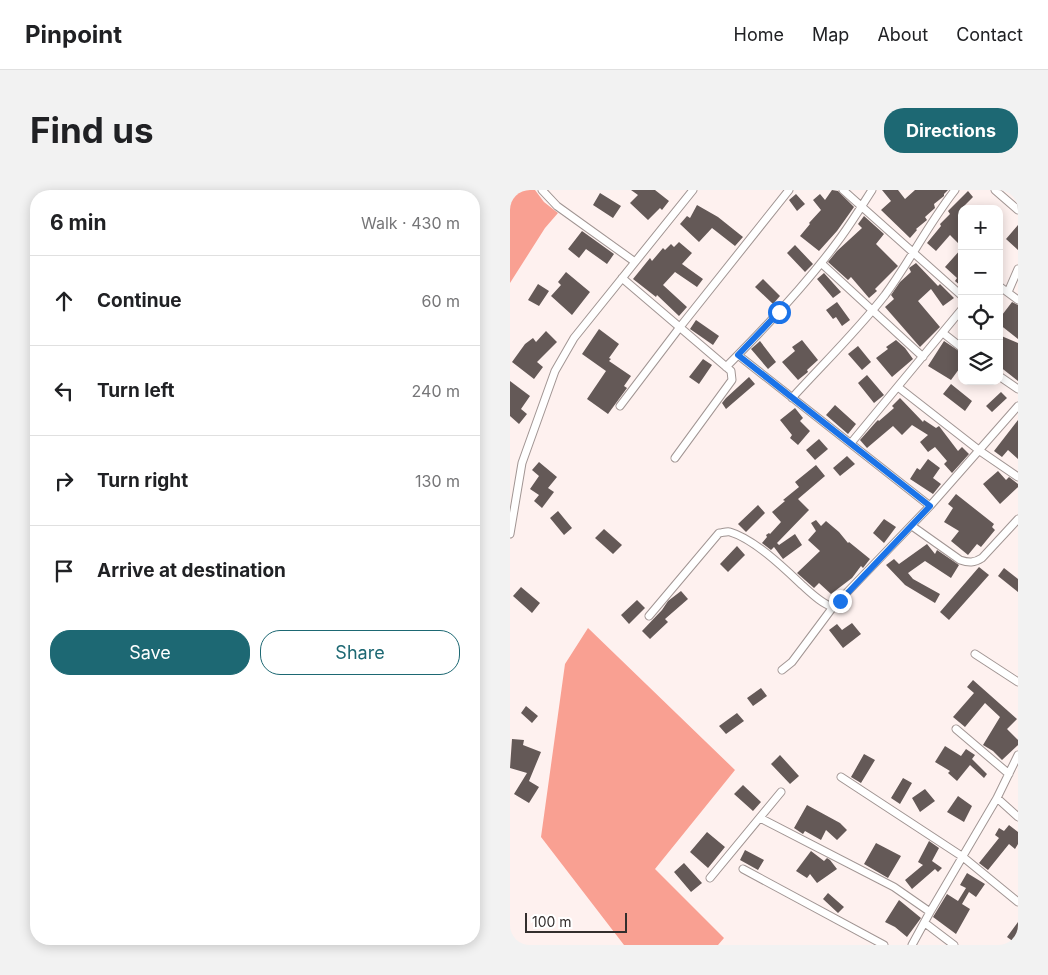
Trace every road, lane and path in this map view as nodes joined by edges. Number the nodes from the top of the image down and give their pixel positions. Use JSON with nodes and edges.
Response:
{"nodes":[{"id":1,"x":542,"y":190,"type":"edge"},
{"id":2,"x":693,"y":190,"type":"edge"},
{"id":3,"x":788,"y":190,"type":"edge"},
{"id":4,"x":844,"y":190,"type":"edge"},
{"id":5,"x":872,"y":190,"type":"edge"},
{"id":6,"x":955,"y":190,"type":"edge"},
{"id":7,"x":995,"y":190,"type":"edge"},
{"id":8,"x":861,"y":206,"type":"junction"},
{"id":9,"x":1018,"y":210,"type":"edge"},
{"id":10,"x":913,"y":251,"type":"junction"},
{"id":11,"x":635,"y":262,"type":"junction"},
{"id":12,"x":821,"y":263,"type":"junction"},
{"id":13,"x":1018,"y":269,"type":"edge"},
{"id":14,"x":622,"y":278,"type":"junction"},
{"id":15,"x":1003,"y":289,"type":"edge"},
{"id":16,"x":1008,"y":292,"type":"junction"},
{"id":17,"x":961,"y":295,"type":"edge"},
{"id":18,"x":1018,"y":300,"type":"edge"},
{"id":19,"x":873,"y":310,"type":"junction"},
{"id":20,"x":958,"y":314,"type":"edge"},
{"id":21,"x":680,"y":327,"type":"junction"},
{"id":22,"x":943,"y":333,"type":"junction"},
{"id":23,"x":958,"y":345,"type":"edge"},
{"id":24,"x":738,"y":355,"type":"junction"},
{"id":25,"x":923,"y":357,"type":"junction"},
{"id":26,"x":726,"y":367,"type":"junction"},
{"id":27,"x":1003,"y":379,"type":"edge"},
{"id":28,"x":898,"y":387,"type":"junction"},
{"id":29,"x":1018,"y":389,"type":"edge"},
{"id":30,"x":792,"y":398,"type":"junction"},
{"id":31,"x":620,"y":406,"type":"dead end"},
{"id":32,"x":1018,"y":406,"type":"edge"},
{"id":33,"x":851,"y":443,"type":"junction"},
{"id":34,"x":980,"y":451,"type":"junction"},
{"id":35,"x":675,"y":458,"type":"dead end"},
{"id":36,"x":1018,"y":477,"type":"edge"},
{"id":37,"x":930,"y":506,"type":"junction"},
{"id":38,"x":1018,"y":519,"type":"edge"},
{"id":39,"x":912,"y":526,"type":"junction"},
{"id":40,"x":510,"y":534,"type":"edge"},
{"id":41,"x":833,"y":607,"type":"junction"},
{"id":42,"x":650,"y":616,"type":"dead end"},
{"id":43,"x":975,"y":654,"type":"dead end"},
{"id":44,"x":782,"y":670,"type":"dead end"},
{"id":45,"x":1018,"y":682,"type":"edge"},
{"id":46,"x":956,"y":729,"type":"dead end"},
{"id":47,"x":1018,"y":755,"type":"edge"},
{"id":48,"x":1009,"y":774,"type":"junction"},
{"id":49,"x":842,"y":777,"type":"dead end"},
{"id":50,"x":781,"y":792,"type":"dead end"},
{"id":51,"x":997,"y":798,"type":"junction"},
{"id":52,"x":1018,"y":817,"type":"edge"},
{"id":53,"x":760,"y":818,"type":"junction"},
{"id":54,"x":963,"y":856,"type":"junction"},
{"id":55,"x":742,"y":869,"type":"dead end"},
{"id":56,"x":710,"y":878,"type":"dead end"},
{"id":57,"x":1018,"y":902,"type":"edge"},
{"id":58,"x":930,"y":912,"type":"junction"},
{"id":59,"x":925,"y":922,"type":"junction"},
{"id":60,"x":884,"y":945,"type":"edge"},
{"id":61,"x":912,"y":945,"type":"edge"},
{"id":62,"x":954,"y":945,"type":"edge"}],
"edges":[{"from":1,"to":11,"type":"street"},
{"from":2,"to":11,"type":"street"},
{"from":3,"to":21,"type":"street"},
{"from":4,"to":8,"type":"street"},
{"from":5,"to":8,"type":"street"},
{"from":6,"to":10,"type":"street"},
{"from":7,"to":9,"type":"street"},
{"from":8,"to":10,"type":"street"},
{"from":8,"to":12,"type":"street"},
{"from":10,"to":17,"type":"street"},
{"from":10,"to":19,"type":"street"},
{"from":11,"to":14,"type":"street"},
{"from":12,"to":19,"type":"street"},
{"from":12,"to":24,"type":"street"},
{"from":13,"to":16,"type":"street"},
{"from":14,"to":21,"type":"street"},
{"from":14,"to":40,"type":"street"},
{"from":15,"to":16,"type":"street"},
{"from":16,"to":18,"type":"street"},
{"from":19,"to":25,"type":"street"},
{"from":19,"to":30,"type":"street"},
{"from":20,"to":22,"type":"street"},
{"from":21,"to":26,"type":"street"},
{"from":21,"to":31,"type":"street"},
{"from":22,"to":23,"type":"street"},
{"from":22,"to":25,"type":"street"},
{"from":24,"to":26,"type":"street"},
{"from":24,"to":30,"type":"street"},
{"from":25,"to":28,"type":"street"},
{"from":26,"to":35,"type":"street"},
{"from":27,"to":29,"type":"street"},
{"from":28,"to":33,"type":"street"},
{"from":28,"to":34,"type":"street"},
{"from":30,"to":33,"type":"street"},
{"from":32,"to":34,"type":"street"},
{"from":33,"to":37,"type":"street"},
{"from":34,"to":36,"type":"street"},
{"from":34,"to":37,"type":"street"},
{"from":37,"to":39,"type":"street"},
{"from":38,"to":39,"type":"street"},
{"from":39,"to":41,"type":"street"},
{"from":41,"to":42,"type":"street"},
{"from":41,"to":44,"type":"street"},
{"from":43,"to":45,"type":"street"},
{"from":46,"to":48,"type":"street"},
{"from":47,"to":48,"type":"street"},
{"from":48,"to":51,"type":"street"},
{"from":49,"to":54,"type":"street"},
{"from":50,"to":53,"type":"street"},
{"from":51,"to":52,"type":"street"},
{"from":51,"to":54,"type":"street"},
{"from":53,"to":56,"type":"street"},
{"from":53,"to":58,"type":"street"},
{"from":54,"to":57,"type":"street"},
{"from":54,"to":58,"type":"street"},
{"from":55,"to":60,"type":"street"},
{"from":58,"to":59,"type":"street"},
{"from":59,"to":61,"type":"street"},
{"from":59,"to":62,"type":"street"}]}
